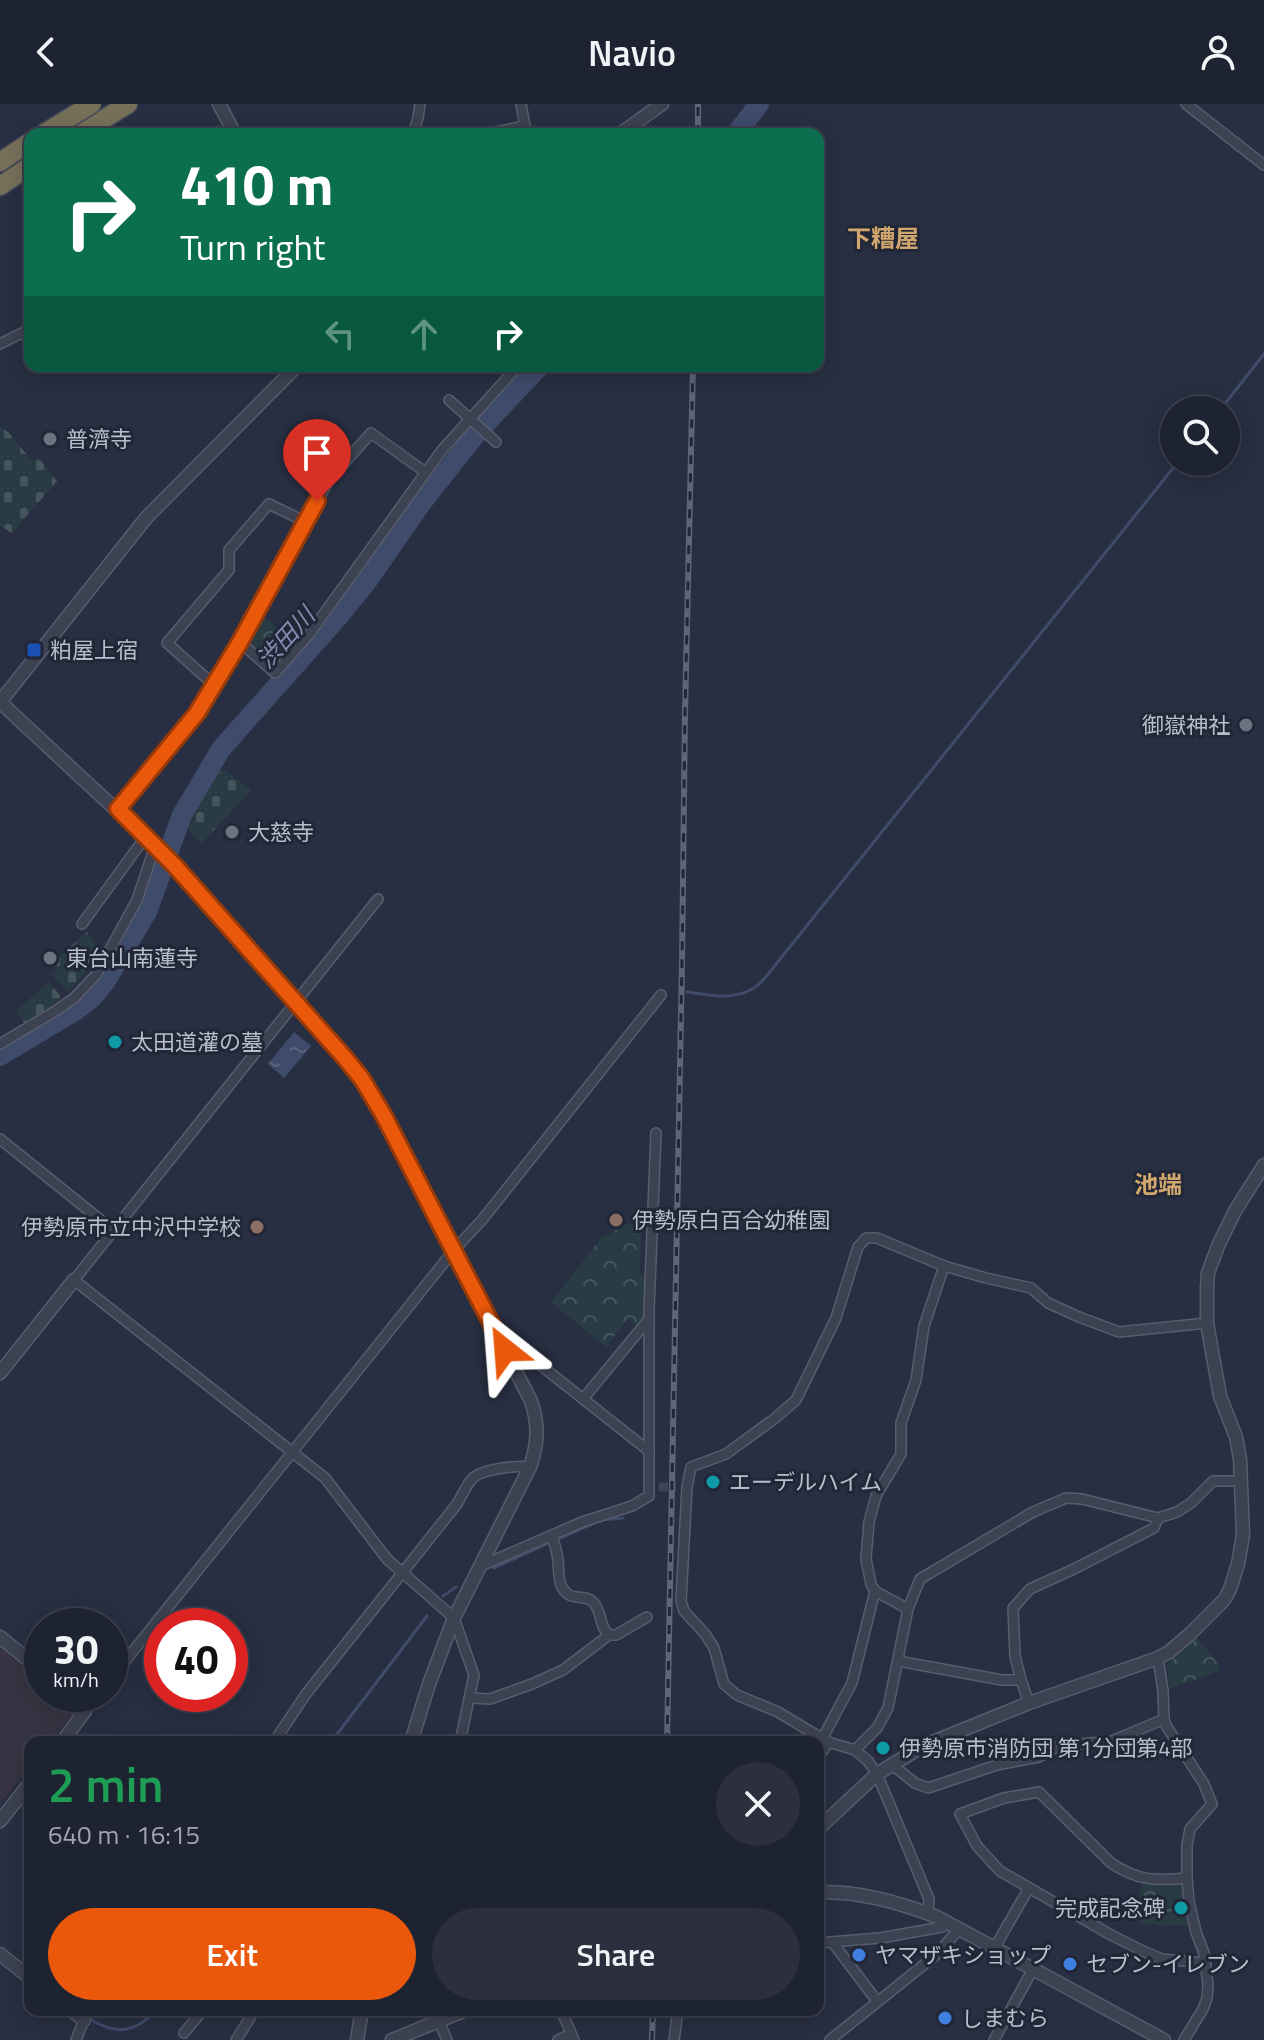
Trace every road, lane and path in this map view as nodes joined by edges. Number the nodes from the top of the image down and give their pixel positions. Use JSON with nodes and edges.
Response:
{"nodes":[{"id":1,"x":92,"y":104,"type":"edge"},
{"id":2,"x":128,"y":104,"type":"edge"},
{"id":3,"x":219,"y":104,"type":"edge"},
{"id":4,"x":420,"y":104,"type":"edge"},
{"id":5,"x":521,"y":104,"type":"edge"},
{"id":6,"x":662,"y":104,"type":"edge"},
{"id":7,"x":1186,"y":104,"type":"edge"},
{"id":8,"x":53,"y":128,"type":"edge"},
{"id":9,"x":90,"y":128,"type":"edge"},
{"id":10,"x":232,"y":128,"type":"edge"},
{"id":11,"x":415,"y":128,"type":"edge"},
{"id":12,"x":527,"y":128,"type":"edge"},
{"id":13,"x":631,"y":128,"type":"edge"},
{"id":14,"x":24,"y":146,"type":"edge"},
{"id":15,"x":0,"y":162,"type":"edge"},
{"id":16,"x":1264,"y":165,"type":"edge"},
{"id":17,"x":24,"y":170,"type":"edge"},
{"id":18,"x":0,"y":186,"type":"edge"},
{"id":19,"x":24,"y":332,"type":"edge"},
{"id":20,"x":0,"y":344,"type":"edge"},
{"id":21,"x":291,"y":372,"type":"edge"},
{"id":22,"x":513,"y":372,"type":"edge"},
{"id":23,"x":449,"y":400,"type":"dead end"},
{"id":24,"x":470,"y":421,"type":"junction"},
{"id":25,"x":496,"y":442,"type":"dead end"},
{"id":26,"x":425,"y":472,"type":"junction"},
{"id":27,"x":306,"y":522,"type":"junction"},
{"id":28,"x":240,"y":642,"type":"junction"},
{"id":29,"x":214,"y":685,"type":"junction"},
{"id":30,"x":0,"y":702,"type":"edge"},
{"id":31,"x":118,"y":809,"type":"junction"},
{"id":32,"x":153,"y":844,"type":"junction"},
{"id":33,"x":378,"y":899,"type":"dead end"},
{"id":34,"x":82,"y":924,"type":"dead end"},
{"id":35,"x":661,"y":995,"type":"dead end"},
{"id":36,"x":296,"y":1002,"type":"junction"},
{"id":37,"x":0,"y":1044,"type":"edge"},
{"id":38,"x":656,"y":1133,"type":"dead end"},
{"id":39,"x":0,"y":1139,"type":"edge"},
{"id":40,"x":1264,"y":1165,"type":"edge"},
{"id":41,"x":113,"y":1230,"type":"junction"},
{"id":42,"x":454,"y":1250,"type":"junction"},
{"id":43,"x":944,"y":1266,"type":"junction"},
{"id":44,"x":74,"y":1280,"type":"junction"},
{"id":45,"x":649,"y":1319,"type":"junction"},
{"id":46,"x":1207,"y":1323,"type":"junction"},
{"id":47,"x":502,"y":1343,"type":"junction"},
{"id":48,"x":0,"y":1373,"type":"edge"},
{"id":49,"x":583,"y":1399,"type":"junction"},
{"id":50,"x":293,"y":1451,"type":"junction"},
{"id":51,"x":649,"y":1451,"type":"junction"},
{"id":52,"x":530,"y":1467,"type":"junction"},
{"id":53,"x":1241,"y":1481,"type":"junction"},
{"id":54,"x":1158,"y":1518,"type":"junction"},
{"id":55,"x":552,"y":1535,"type":"junction"},
{"id":56,"x":481,"y":1566,"type":"junction"},
{"id":57,"x":403,"y":1575,"type":"junction"},
{"id":58,"x":875,"y":1591,"type":"junction"},
{"id":59,"x":908,"y":1609,"type":"junction"},
{"id":60,"x":647,"y":1617,"type":"dead end"},
{"id":61,"x":454,"y":1618,"type":"junction"},
{"id":62,"x":609,"y":1635,"type":"junction"},
{"id":63,"x":0,"y":1637,"type":"edge"},
{"id":64,"x":24,"y":1656,"type":"edge"},
{"id":65,"x":128,"y":1657,"type":"edge"},
{"id":66,"x":1158,"y":1658,"type":"junction"},
{"id":67,"x":898,"y":1661,"type":"junction"},
{"id":68,"x":1021,"y":1680,"type":"junction"},
{"id":69,"x":471,"y":1698,"type":"junction"},
{"id":70,"x":1029,"y":1703,"type":"junction"},
{"id":71,"x":84,"y":1712,"type":"edge"},
{"id":72,"x":1164,"y":1719,"type":"junction"},
{"id":73,"x":66,"y":1736,"type":"edge"},
{"id":74,"x":278,"y":1736,"type":"edge"},
{"id":75,"x":413,"y":1736,"type":"edge"},
{"id":76,"x":462,"y":1736,"type":"edge"},
{"id":77,"x":817,"y":1736,"type":"edge"},
{"id":78,"x":825,"y":1741,"type":"junction"},
{"id":79,"x":824,"y":1746,"type":"edge"},
{"id":80,"x":855,"y":1750,"type":"junction"},
{"id":81,"x":891,"y":1764,"type":"junction"},
{"id":82,"x":877,"y":1774,"type":"junction"},
{"id":83,"x":24,"y":1791,"type":"edge"},
{"id":84,"x":0,"y":1821,"type":"edge"},
{"id":85,"x":824,"y":1823,"type":"edge"},
{"id":86,"x":1187,"y":1878,"type":"junction"},
{"id":87,"x":1029,"y":1888,"type":"junction"},
{"id":88,"x":824,"y":1892,"type":"edge"},
{"id":89,"x":928,"y":1913,"type":"junction"},
{"id":90,"x":946,"y":1921,"type":"junction"},
{"id":91,"x":960,"y":1928,"type":"junction"},
{"id":92,"x":824,"y":1943,"type":"edge"},
{"id":93,"x":833,"y":1943,"type":"junction"},
{"id":94,"x":995,"y":1947,"type":"junction"},
{"id":95,"x":0,"y":1954,"type":"edge"},
{"id":96,"x":1206,"y":1963,"type":"junction"},
{"id":97,"x":1033,"y":1969,"type":"junction"},
{"id":98,"x":24,"y":1973,"type":"edge"},
{"id":99,"x":877,"y":2001,"type":"junction"},
{"id":100,"x":87,"y":2016,"type":"edge"},
{"id":101,"x":198,"y":2016,"type":"edge"},
{"id":102,"x":251,"y":2016,"type":"edge"},
{"id":103,"x":361,"y":2016,"type":"edge"},
{"id":104,"x":451,"y":2016,"type":"edge"},
{"id":105,"x":564,"y":2016,"type":"edge"},
{"id":106,"x":678,"y":2016,"type":"edge"},
{"id":107,"x":439,"y":2021,"type":"junction"},
{"id":108,"x":184,"y":2033,"type":"dead end"},
{"id":109,"x":573,"y":2037,"type":"edge"},
{"id":110,"x":999,"y":2038,"type":"edge"},
{"id":111,"x":676,"y":2039,"type":"edge"},
{"id":112,"x":76,"y":2040,"type":"edge"},
{"id":113,"x":236,"y":2040,"type":"edge"},
{"id":114,"x":357,"y":2040,"type":"edge"},
{"id":115,"x":392,"y":2040,"type":"edge"},
{"id":116,"x":447,"y":2040,"type":"edge"},
{"id":117,"x":558,"y":2040,"type":"edge"},
{"id":118,"x":830,"y":2040,"type":"edge"},
{"id":119,"x":1164,"y":2040,"type":"edge"},
{"id":120,"x":1184,"y":2040,"type":"edge"}],
"edges":[{"from":1,"to":8,"type":"highway","bridge":true},
{"from":2,"to":9,"type":"highway"},
{"from":3,"to":10,"type":"street"},
{"from":4,"to":11,"type":"street"},
{"from":5,"to":12,"type":"street"},
{"from":6,"to":13,"type":"street"},
{"from":7,"to":16,"type":"street"},
{"from":14,"to":15,"type":"highway"},
{"from":17,"to":18,"type":"highway"},
{"from":19,"to":20,"type":"street"},
{"from":21,"to":30,"type":"street"},
{"from":22,"to":24,"type":"street"},
{"from":23,"to":24,"type":"street"},
{"from":24,"to":25,"type":"street"},
{"from":24,"to":26,"type":"street"},
{"from":26,"to":27,"type":"street"},
{"from":26,"to":28,"type":"street"},
{"from":27,"to":28,"type":"street"},
{"from":27,"to":29,"type":"street"},
{"from":28,"to":29,"type":"street"},
{"from":29,"to":31,"type":"street"},
{"from":30,"to":31,"type":"street"},
{"from":31,"to":32,"type":"street"},
{"from":32,"to":34,"type":"street"},
{"from":32,"to":36,"type":"street"},
{"from":32,"to":37,"type":"street"},
{"from":33,"to":36,"type":"street"},
{"from":35,"to":42,"type":"street"},
{"from":36,"to":41,"type":"street"},
{"from":36,"to":42,"type":"street"},
{"from":38,"to":45,"type":"street"},
{"from":39,"to":41,"type":"street"},
{"from":40,"to":46,"type":"street"},
{"from":41,"to":44,"type":"street"},
{"from":42,"to":47,"type":"street"},
{"from":42,"to":50,"type":"street"},
{"from":43,"to":46,"type":"street"},
{"from":43,"to":58,"type":"street"},
{"from":43,"to":77,"type":"street"},
{"from":44,"to":48,"type":"street"},
{"from":44,"to":50,"type":"street"},
{"from":45,"to":49,"type":"street"},
{"from":45,"to":51,"type":"street"},
{"from":46,"to":53,"type":"street"},
{"from":47,"to":49,"type":"street"},
{"from":47,"to":52,"type":"street"},
{"from":49,"to":51,"type":"street"},
{"from":50,"to":57,"type":"street"},
{"from":50,"to":65,"type":"street"},
{"from":51,"to":55,"type":"street"},
{"from":52,"to":56,"type":"street"},
{"from":52,"to":57,"type":"street"},
{"from":53,"to":54,"type":"street"},
{"from":53,"to":66,"type":"street"},
{"from":54,"to":59,"type":"street"},
{"from":54,"to":68,"type":"street"},
{"from":55,"to":56,"type":"street"},
{"from":55,"to":62,"type":"street"},
{"from":56,"to":61,"type":"street"},
{"from":57,"to":61,"type":"street"},
{"from":57,"to":74,"type":"street"},
{"from":58,"to":59,"type":"street"},
{"from":58,"to":78,"type":"street"},
{"from":59,"to":67,"type":"street"},
{"from":60,"to":62,"type":"street"},
{"from":61,"to":69,"type":"street"},
{"from":61,"to":75,"type":"street"},
{"from":62,"to":69,"type":"street"},
{"from":63,"to":64,"type":"street"},
{"from":66,"to":70,"type":"street"},
{"from":66,"to":72,"type":"street"},
{"from":67,"to":68,"type":"street"},
{"from":67,"to":80,"type":"street"},
{"from":68,"to":70,"type":"street"},
{"from":69,"to":76,"type":"street"},
{"from":70,"to":81,"type":"street"},
{"from":71,"to":73,"type":"street"},
{"from":72,"to":81,"type":"street"},
{"from":72,"to":86,"type":"street"},
{"from":78,"to":79,"type":"street"},
{"from":78,"to":80,"type":"street"},
{"from":80,"to":82,"type":"street"},
{"from":81,"to":82,"type":"street"},
{"from":82,"to":85,"type":"street"},
{"from":82,"to":89,"type":"street"},
{"from":83,"to":84,"type":"street"},
{"from":86,"to":87,"type":"street"},
{"from":86,"to":96,"type":"street"},
{"from":87,"to":94,"type":"street"},
{"from":87,"to":96,"type":"street"},
{"from":88,"to":89,"type":"street"},
{"from":89,"to":90,"type":"street"},
{"from":90,"to":91,"type":"street"},
{"from":90,"to":93,"type":"street"},
{"from":91,"to":94,"type":"street"},
{"from":91,"to":99,"type":"street"},
{"from":92,"to":93,"type":"street"},
{"from":93,"to":99,"type":"street"},
{"from":94,"to":97,"type":"street"},
{"from":95,"to":98,"type":"street"},
{"from":96,"to":120,"type":"street"},
{"from":97,"to":110,"type":"street"},
{"from":97,"to":119,"type":"street"},
{"from":99,"to":118,"type":"street"},
{"from":100,"to":112,"type":"street"},
{"from":101,"to":108,"type":"street"},
{"from":102,"to":113,"type":"street"},
{"from":103,"to":114,"type":"street"},
{"from":104,"to":107,"type":"street"},
{"from":105,"to":109,"type":"street"},
{"from":106,"to":111,"type":"street"},
{"from":107,"to":115,"type":"street"},
{"from":107,"to":116,"type":"street"},
{"from":109,"to":117,"type":"street"}]}
